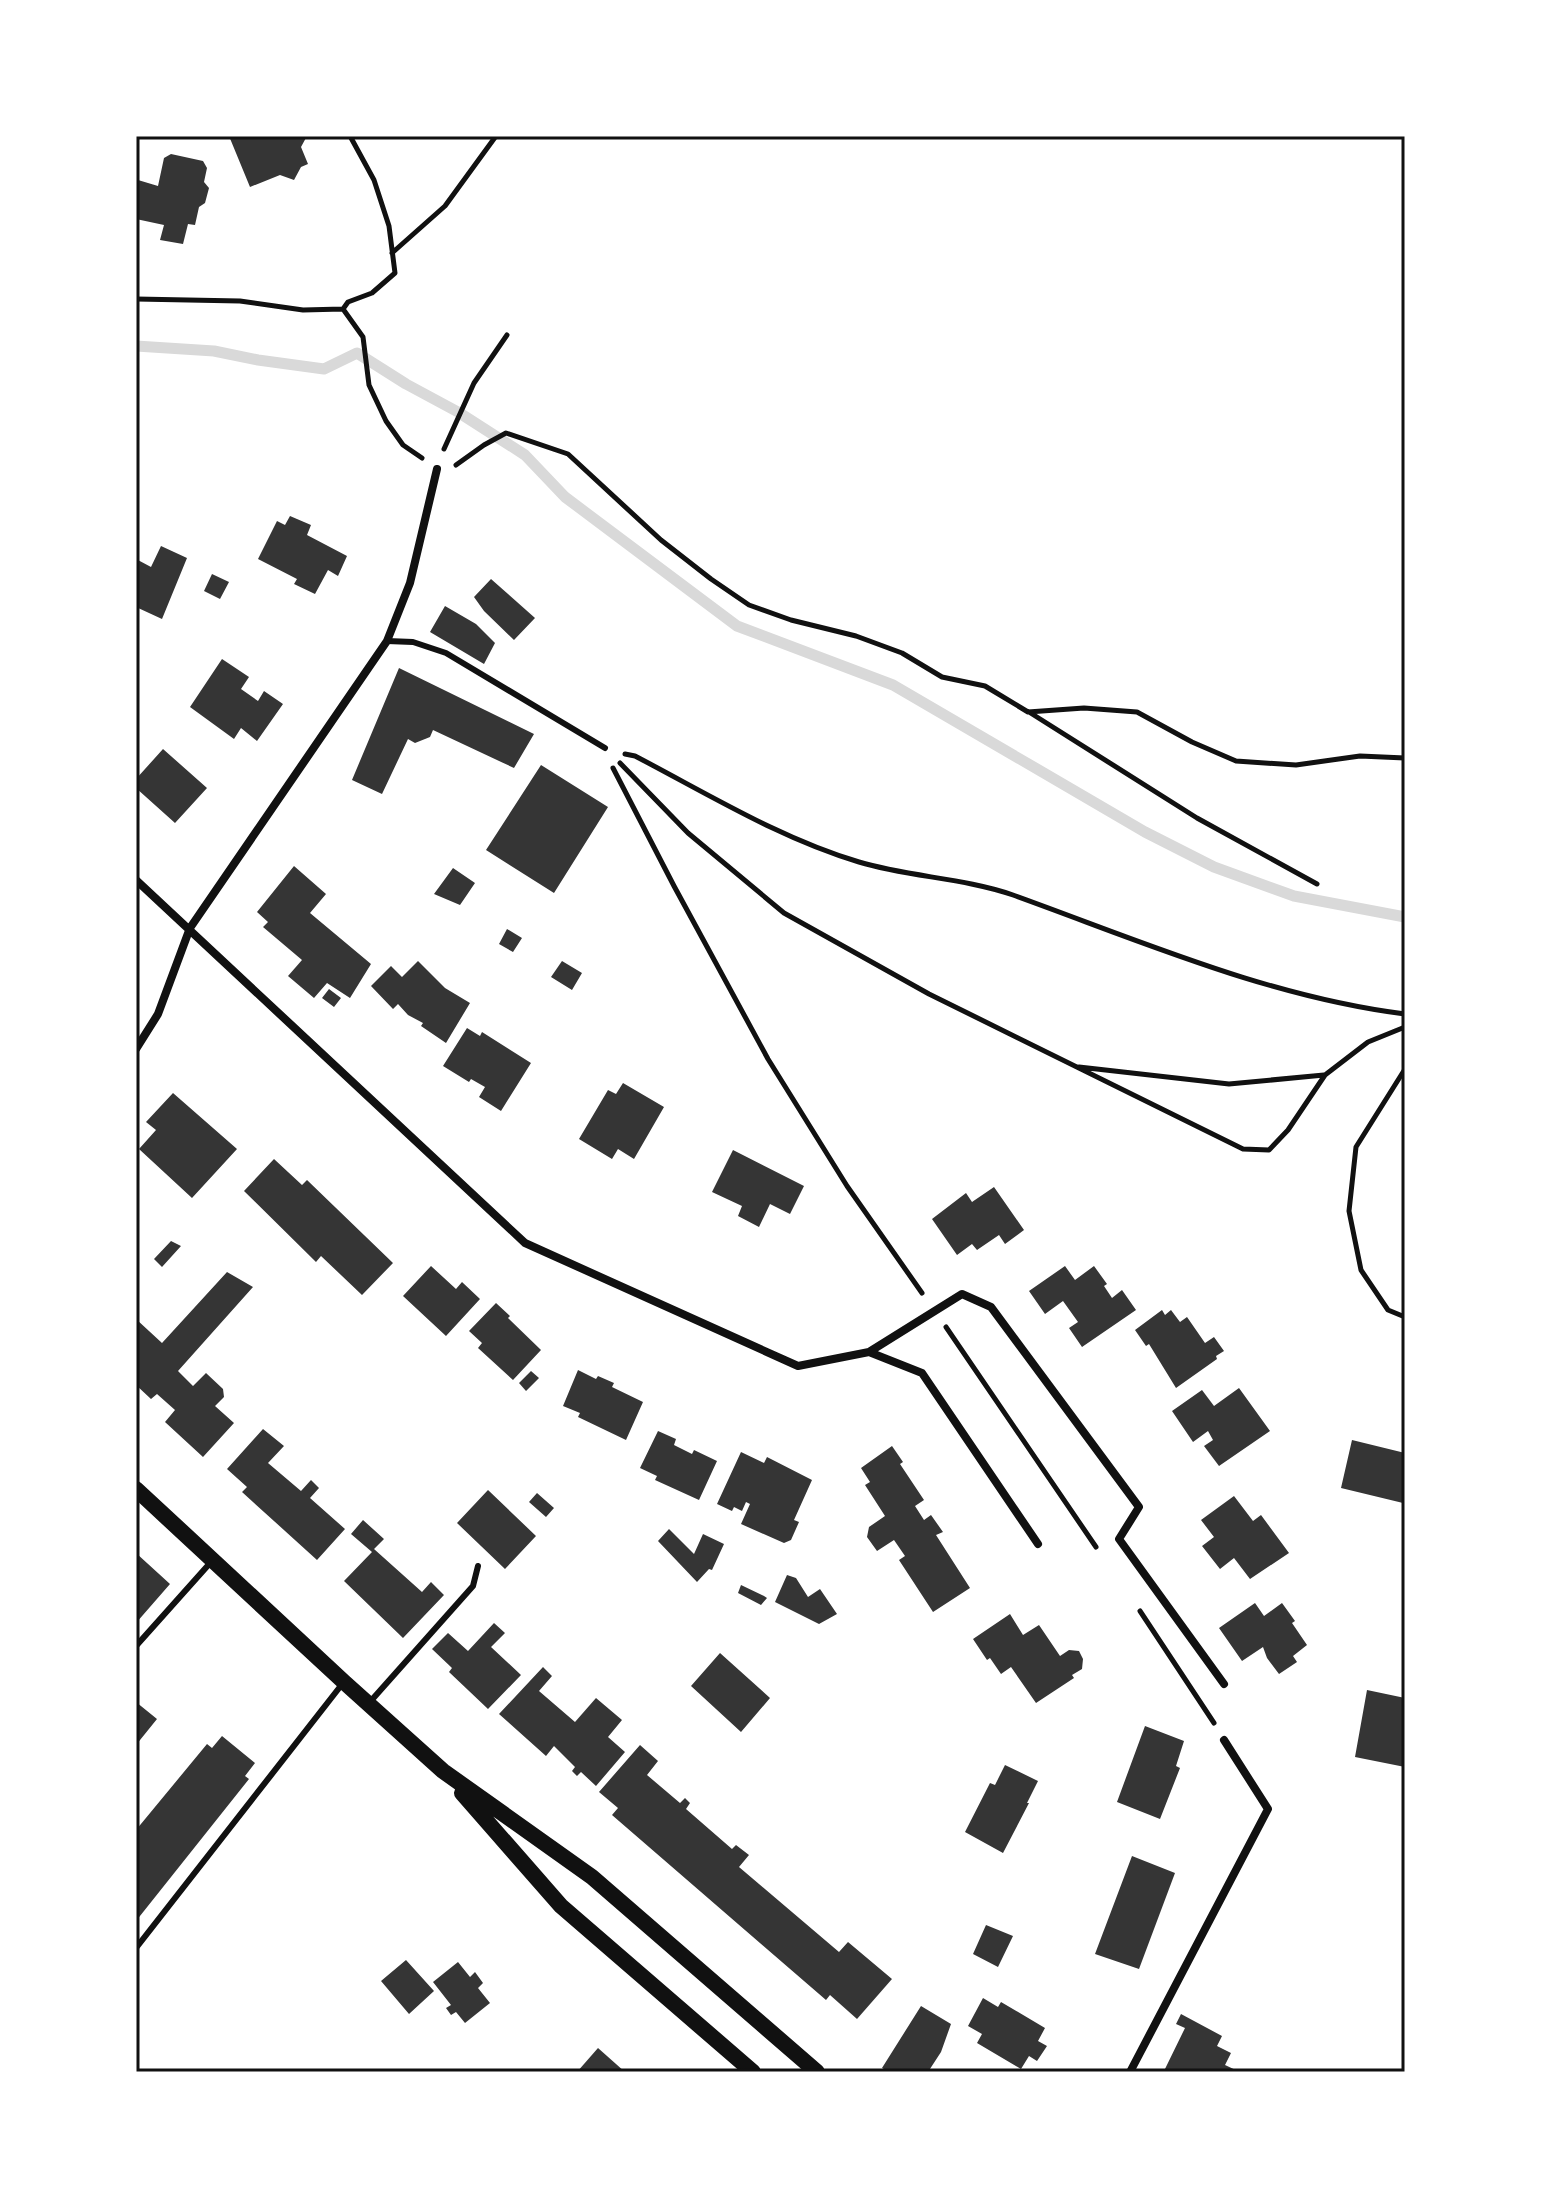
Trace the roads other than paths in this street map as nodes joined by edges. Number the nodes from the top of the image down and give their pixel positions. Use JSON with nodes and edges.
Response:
{"nodes":[{"id":1,"x":437,"y":469,"type":"road end"},
{"id":2,"x":387,"y":641,"type":"junction"},
{"id":3,"x":605,"y":748,"type":"road end"},
{"id":4,"x":136,"y":880,"type":"edge"},
{"id":5,"x":190,"y":928,"type":"junction"},
{"id":6,"x":136,"y":1049,"type":"edge"},
{"id":7,"x":869,"y":1352,"type":"junction"},
{"id":8,"x":136,"y":1489,"type":"edge"},
{"id":9,"x":1038,"y":1544,"type":"dead end"},
{"id":10,"x":212,"y":1560,"type":"junction"},
{"id":11,"x":478,"y":1566,"type":"dead end"},
{"id":12,"x":136,"y":1646,"type":"edge"},
{"id":13,"x":344,"y":1682,"type":"junction"},
{"id":14,"x":1224,"y":1684,"type":"dead end"},
{"id":15,"x":368,"y":1704,"type":"junction"},
{"id":16,"x":1224,"y":1740,"type":"road end"},
{"id":17,"x":443,"y":1771,"type":"junction"},
{"id":18,"x":136,"y":1948,"type":"edge"},
{"id":19,"x":753,"y":2072,"type":"edge"},
{"id":20,"x":817,"y":2072,"type":"edge"},
{"id":21,"x":1130,"y":2072,"type":"edge"}],
"edges":[{"from":1,"to":2,"type":"street"},
{"from":2,"to":3,"type":"lane"},
{"from":2,"to":5,"type":"street"},
{"from":4,"to":5,"type":"street"},
{"from":5,"to":6,"type":"street"},
{"from":5,"to":7,"type":"street"},
{"from":7,"to":9,"type":"street"},
{"from":7,"to":14,"type":"street"},
{"from":8,"to":10,"type":"main road"},
{"from":10,"to":12,"type":"lane"},
{"from":10,"to":13,"type":"main road"},
{"from":11,"to":15,"type":"lane"},
{"from":13,"to":15,"type":"main road"},
{"from":13,"to":18,"type":"lane"},
{"from":15,"to":17,"type":"main road"},
{"from":16,"to":21,"type":"street"},
{"from":17,"to":19,"type":"main road"},
{"from":17,"to":20,"type":"main road"}]}
